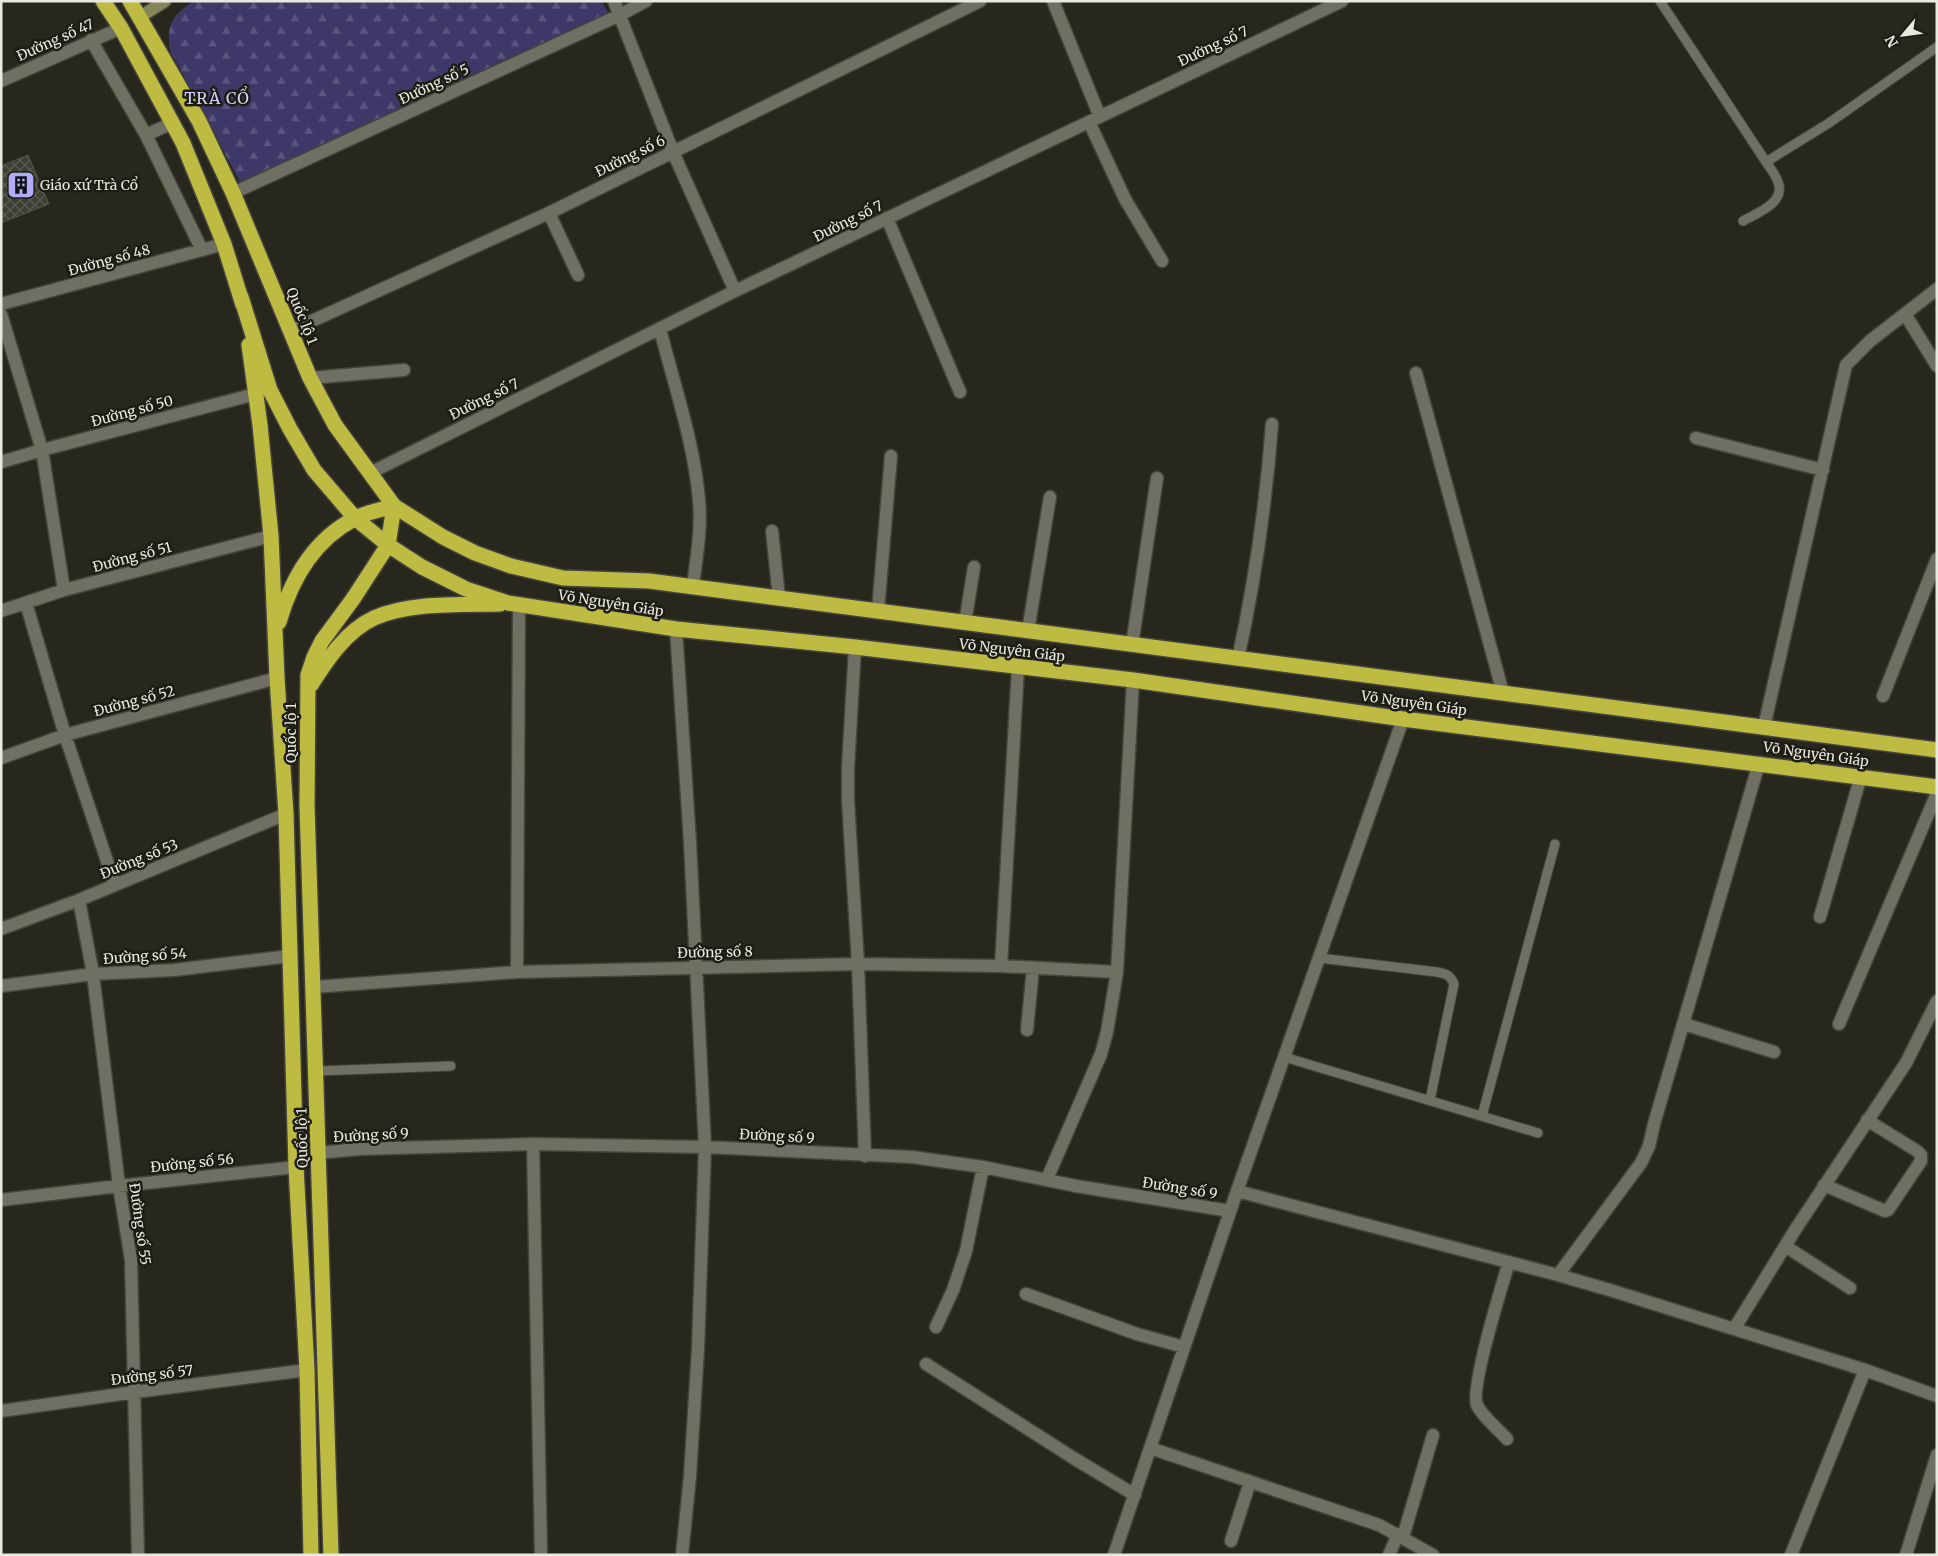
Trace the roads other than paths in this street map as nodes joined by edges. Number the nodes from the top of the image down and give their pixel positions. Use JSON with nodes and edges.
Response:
{"nodes":[{"id":1,"x":103,"y":1,"type":"edge"},
{"id":2,"x":130,"y":1,"type":"edge"},
{"id":3,"x":166,"y":1,"type":"edge"},
{"id":4,"x":614,"y":1,"type":"edge"},
{"id":5,"x":646,"y":1,"type":"edge"},
{"id":6,"x":980,"y":1,"type":"edge"},
{"id":7,"x":1053,"y":1,"type":"edge"},
{"id":8,"x":1342,"y":1,"type":"edge"},
{"id":9,"x":1660,"y":1,"type":"edge"},
{"id":10,"x":620,"y":15,"type":"junction"},
{"id":11,"x":140,"y":17,"type":"junction"},
{"id":12,"x":120,"y":28,"type":"junction"},
{"id":13,"x":91,"y":40,"type":"junction"},
{"id":14,"x":1937,"y":47,"type":"edge"},
{"id":15,"x":1,"y":80,"type":"edge"},
{"id":16,"x":1094,"y":119,"type":"junction"},
{"id":17,"x":172,"y":123,"type":"junction"},
{"id":18,"x":146,"y":136,"type":"junction"},
{"id":19,"x":673,"y":152,"type":"junction"},
{"id":20,"x":1766,"y":162,"type":"junction"},
{"id":21,"x":233,"y":193,"type":"junction"},
{"id":22,"x":549,"y":213,"type":"junction"},
{"id":23,"x":888,"y":218,"type":"junction"},
{"id":24,"x":1743,"y":222,"type":"dead end"},
{"id":25,"x":224,"y":244,"type":"junction"},
{"id":26,"x":202,"y":250,"type":"junction"},
{"id":27,"x":1162,"y":261,"type":"dead end"},
{"id":28,"x":578,"y":275,"type":"dead end"},
{"id":29,"x":1937,"y":290,"type":"edge"},
{"id":30,"x":735,"y":291,"type":"junction"},
{"id":31,"x":1,"y":304,"type":"edge"},
{"id":32,"x":1,"y":314,"type":"edge"},
{"id":33,"x":1905,"y":314,"type":"junction"},
{"id":34,"x":660,"y":329,"type":"junction"},
{"id":35,"x":290,"y":331,"type":"junction"},
{"id":36,"x":1937,"y":366,"type":"edge"},
{"id":37,"x":404,"y":370,"type":"dead end"},
{"id":38,"x":1416,"y":373,"type":"dead end"},
{"id":39,"x":310,"y":378,"type":"junction"},
{"id":40,"x":263,"y":392,"type":"junction"},
{"id":41,"x":960,"y":392,"type":"dead end"},
{"id":42,"x":1272,"y":424,"type":"dead end"},
{"id":43,"x":1696,"y":438,"type":"dead end"},
{"id":44,"x":42,"y":450,"type":"junction"},
{"id":45,"x":891,"y":456,"type":"dead end"},
{"id":46,"x":1,"y":462,"type":"edge"},
{"id":47,"x":1823,"y":470,"type":"junction"},
{"id":48,"x":370,"y":473,"type":"junction"},
{"id":49,"x":1157,"y":478,"type":"dead end"},
{"id":50,"x":1050,"y":497,"type":"dead end"},
{"id":51,"x":394,"y":506,"type":"junction"},
{"id":52,"x":356,"y":518,"type":"junction"},
{"id":53,"x":772,"y":531,"type":"dead end"},
{"id":54,"x":271,"y":536,"type":"junction"},
{"id":55,"x":388,"y":546,"type":"junction"},
{"id":56,"x":1937,"y":559,"type":"edge"},
{"id":57,"x":974,"y":567,"type":"dead end"},
{"id":58,"x":693,"y":587,"type":"junction"},
{"id":59,"x":64,"y":590,"type":"junction"},
{"id":60,"x":779,"y":598,"type":"junction"},
{"id":61,"x":26,"y":603,"type":"junction"},
{"id":62,"x":514,"y":604,"type":"junction"},
{"id":63,"x":1,"y":611,"type":"edge"},
{"id":64,"x":878,"y":611,"type":"junction"},
{"id":65,"x":965,"y":623,"type":"junction"},
{"id":66,"x":676,"y":629,"type":"junction"},
{"id":67,"x":1028,"y":631,"type":"junction"},
{"id":68,"x":275,"y":635,"type":"junction"},
{"id":69,"x":1132,"y":645,"type":"junction"},
{"id":70,"x":856,"y":647,"type":"junction"},
{"id":71,"x":1238,"y":659,"type":"junction"},
{"id":72,"x":1018,"y":667,"type":"junction"},
{"id":73,"x":277,"y":678,"type":"junction"},
{"id":74,"x":1133,"y":680,"type":"junction"},
{"id":75,"x":308,"y":690,"type":"junction"},
{"id":76,"x":1503,"y":693,"type":"junction"},
{"id":77,"x":1883,"y":696,"type":"dead end"},
{"id":78,"x":1403,"y":719,"type":"junction"},
{"id":79,"x":1764,"y":728,"type":"junction"},
{"id":80,"x":65,"y":735,"type":"junction"},
{"id":81,"x":1937,"y":750,"type":"edge"},
{"id":82,"x":1,"y":758,"type":"edge"},
{"id":83,"x":1759,"y":763,"type":"junction"},
{"id":84,"x":1861,"y":776,"type":"junction"},
{"id":85,"x":1937,"y":787,"type":"edge"},
{"id":86,"x":1937,"y":793,"type":"edge"},
{"id":87,"x":286,"y":814,"type":"junction"},
{"id":88,"x":1555,"y":844,"type":"dead end"},
{"id":89,"x":115,"y":885,"type":"junction"},
{"id":90,"x":79,"y":900,"type":"junction"},
{"id":91,"x":1820,"y":917,"type":"dead end"},
{"id":92,"x":1,"y":929,"type":"edge"},
{"id":93,"x":290,"y":956,"type":"junction"},
{"id":94,"x":1319,"y":958,"type":"junction"},
{"id":95,"x":858,"y":964,"type":"junction"},
{"id":96,"x":1001,"y":966,"type":"junction"},
{"id":97,"x":696,"y":967,"type":"junction"},
{"id":98,"x":1033,"y":968,"type":"junction"},
{"id":99,"x":517,"y":972,"type":"junction"},
{"id":100,"x":1117,"y":972,"type":"junction"},
{"id":101,"x":93,"y":974,"type":"junction"},
{"id":102,"x":1,"y":986,"type":"edge"},
{"id":103,"x":314,"y":987,"type":"junction"},
{"id":104,"x":1937,"y":1001,"type":"edge"},
{"id":105,"x":1684,"y":1024,"type":"junction"},
{"id":106,"x":1839,"y":1024,"type":"dead end"},
{"id":107,"x":1027,"y":1030,"type":"dead end"},
{"id":108,"x":1774,"y":1052,"type":"dead end"},
{"id":109,"x":1284,"y":1058,"type":"junction"},
{"id":110,"x":451,"y":1066,"type":"dead end"},
{"id":111,"x":317,"y":1071,"type":"junction"},
{"id":112,"x":1430,"y":1100,"type":"junction"},
{"id":113,"x":1482,"y":1116,"type":"junction"},
{"id":114,"x":1867,"y":1120,"type":"junction"},
{"id":115,"x":1538,"y":1133,"type":"dead end"},
{"id":116,"x":533,"y":1144,"type":"junction"},
{"id":117,"x":705,"y":1147,"type":"junction"},
{"id":118,"x":318,"y":1153,"type":"junction"},
{"id":119,"x":865,"y":1156,"type":"junction"},
{"id":120,"x":296,"y":1167,"type":"junction"},
{"id":121,"x":983,"y":1167,"type":"junction"},
{"id":122,"x":1047,"y":1179,"type":"junction"},
{"id":123,"x":1824,"y":1185,"type":"junction"},
{"id":124,"x":119,"y":1186,"type":"junction"},
{"id":125,"x":1237,"y":1191,"type":"junction"},
{"id":126,"x":1,"y":1200,"type":"edge"},
{"id":127,"x":1230,"y":1211,"type":"junction"},
{"id":128,"x":1785,"y":1246,"type":"junction"},
{"id":129,"x":1508,"y":1262,"type":"junction"},
{"id":130,"x":1558,"y":1275,"type":"junction"},
{"id":131,"x":1850,"y":1288,"type":"dead end"},
{"id":132,"x":1026,"y":1294,"type":"dead end"},
{"id":133,"x":936,"y":1327,"type":"dead end"},
{"id":134,"x":1734,"y":1329,"type":"junction"},
{"id":135,"x":1184,"y":1347,"type":"junction"},
{"id":136,"x":926,"y":1364,"type":"dead end"},
{"id":137,"x":307,"y":1370,"type":"junction"},
{"id":138,"x":1865,"y":1370,"type":"junction"},
{"id":139,"x":135,"y":1392,"type":"junction"},
{"id":140,"x":1937,"y":1396,"type":"edge"},
{"id":141,"x":1,"y":1411,"type":"edge"},
{"id":142,"x":1432,"y":1435,"type":"dead end"},
{"id":143,"x":1507,"y":1439,"type":"dead end"},
{"id":144,"x":1150,"y":1448,"type":"junction"},
{"id":145,"x":1937,"y":1454,"type":"edge"},
{"id":146,"x":1250,"y":1482,"type":"junction"},
{"id":147,"x":1135,"y":1495,"type":"junction"},
{"id":148,"x":1400,"y":1535,"type":"junction"},
{"id":149,"x":1231,"y":1541,"type":"dead end"},
{"id":150,"x":138,"y":1555,"type":"edge"},
{"id":151,"x":311,"y":1555,"type":"edge"},
{"id":152,"x":331,"y":1555,"type":"edge"},
{"id":153,"x":541,"y":1555,"type":"edge"},
{"id":154,"x":682,"y":1555,"type":"edge"},
{"id":155,"x":1114,"y":1555,"type":"edge"},
{"id":156,"x":1389,"y":1555,"type":"edge"},
{"id":157,"x":1432,"y":1555,"type":"edge"},
{"id":158,"x":1791,"y":1555,"type":"edge"},
{"id":159,"x":1906,"y":1555,"type":"edge"}],
"edges":[{"from":1,"to":12,"type":"highway","name":"Quốc lộ 1"},
{"from":2,"to":11,"type":"highway","name":"Quốc lộ 1"},
{"from":3,"to":11,"type":"street"},
{"from":4,"to":10,"type":"street"},
{"from":5,"to":10,"type":"street","name":"Đường số 5"},
{"from":6,"to":19,"type":"street","name":"Đường số 6"},
{"from":7,"to":16,"type":"street"},
{"from":8,"to":16,"type":"street","name":"Đường số 7"},
{"from":9,"to":20,"type":"lane"},
{"from":10,"to":19,"type":"street"},
{"from":10,"to":21,"type":"street","name":"Đường số 5"},
{"from":11,"to":21,"type":"highway","name":"Quốc lộ 1"},
{"from":12,"to":13,"type":"street","name":"Đường số 47"},
{"from":12,"to":17,"type":"highway","name":"Quốc lộ 1"},
{"from":13,"to":15,"type":"street","name":"Đường số 47"},
{"from":13,"to":18,"type":"street"},
{"from":14,"to":20,"type":"lane"},
{"from":16,"to":23,"type":"street","name":"Đường số 7"},
{"from":16,"to":27,"type":"street"},
{"from":17,"to":18,"type":"street"},
{"from":17,"to":25,"type":"highway","name":"Quốc lộ 1"},
{"from":18,"to":26,"type":"street"},
{"from":19,"to":22,"type":"street","name":"Đường số 6"},
{"from":19,"to":30,"type":"street"},
{"from":20,"to":24,"type":"lane"},
{"from":21,"to":35,"type":"highway","name":"Quốc lộ 1"},
{"from":22,"to":28,"type":"street"},
{"from":22,"to":35,"type":"street","name":"Đường số 6"},
{"from":23,"to":30,"type":"street","name":"Đường số 7"},
{"from":23,"to":41,"type":"street"},
{"from":25,"to":26,"type":"street","name":"Đường số 48"},
{"from":25,"to":40,"type":"highway","name":"Quốc lộ 1"},
{"from":26,"to":31,"type":"street","name":"Đường số 48"},
{"from":29,"to":33,"type":"street"},
{"from":30,"to":34,"type":"street","name":"Đường số 7"},
{"from":32,"to":44,"type":"street"},
{"from":33,"to":36,"type":"street"},
{"from":33,"to":47,"type":"street"},
{"from":34,"to":48,"type":"street","name":"Đường số 7"},
{"from":34,"to":58,"type":"street"},
{"from":35,"to":39,"type":"highway","name":"Quốc lộ 1"},
{"from":37,"to":39,"type":"street"},
{"from":38,"to":76,"type":"street"},
{"from":39,"to":48,"type":"highway","name":"Quốc lộ 1"},
{"from":40,"to":44,"type":"street","name":"Đường số 50"},
{"from":40,"to":52,"type":"highway","name":"Võ Nguyên Giáp"},
{"from":40,"to":54,"type":"highway","name":"Quốc lộ 1"},
{"from":42,"to":71,"type":"street"},
{"from":43,"to":47,"type":"street"},
{"from":44,"to":46,"type":"street","name":"Đường số 50"},
{"from":44,"to":59,"type":"street"},
{"from":45,"to":64,"type":"street"},
{"from":47,"to":79,"type":"street"},
{"from":48,"to":51,"type":"highway","name":"Quốc lộ 1"},
{"from":49,"to":69,"type":"street"},
{"from":50,"to":67,"type":"street"},
{"from":51,"to":52,"type":"highway"},
{"from":51,"to":55,"type":"highway","name":"Quốc lộ 1"},
{"from":51,"to":58,"type":"highway","name":"Võ Nguyên Giáp"},
{"from":52,"to":55,"type":"highway","name":"Võ Nguyên Giáp"},
{"from":52,"to":68,"type":"highway"},
{"from":53,"to":60,"type":"street"},
{"from":54,"to":59,"type":"street","name":"Đường số 51"},
{"from":54,"to":68,"type":"highway","name":"Quốc lộ 1"},
{"from":55,"to":62,"type":"highway","name":"Võ Nguyên Giáp"},
{"from":55,"to":75,"type":"highway","name":"Quốc lộ 1"},
{"from":56,"to":77,"type":"street"},
{"from":57,"to":65,"type":"street"},
{"from":58,"to":60,"type":"highway","name":"Võ Nguyên Giáp"},
{"from":59,"to":61,"type":"street","name":"Đường số 51"},
{"from":60,"to":64,"type":"highway","name":"Võ Nguyên Giáp"},
{"from":61,"to":63,"type":"street","name":"Đường số 51"},
{"from":61,"to":80,"type":"street"},
{"from":62,"to":66,"type":"highway","name":"Võ Nguyên Giáp"},
{"from":62,"to":75,"type":"highway"},
{"from":62,"to":99,"type":"street"},
{"from":64,"to":65,"type":"highway","name":"Võ Nguyên Giáp"},
{"from":65,"to":67,"type":"highway","name":"Võ Nguyên Giáp"},
{"from":66,"to":70,"type":"highway","name":"Võ Nguyên Giáp"},
{"from":66,"to":97,"type":"street"},
{"from":67,"to":69,"type":"highway","name":"Võ Nguyên Giáp"},
{"from":68,"to":73,"type":"highway","name":"Quốc lộ 1"},
{"from":69,"to":71,"type":"highway","name":"Võ Nguyên Giáp"},
{"from":70,"to":72,"type":"highway","name":"Võ Nguyên Giáp"},
{"from":70,"to":95,"type":"street"},
{"from":71,"to":76,"type":"highway","name":"Võ Nguyên Giáp"},
{"from":72,"to":74,"type":"highway","name":"Võ Nguyên Giáp"},
{"from":72,"to":96,"type":"street"},
{"from":73,"to":80,"type":"street","name":"Đường số 52"},
{"from":73,"to":87,"type":"highway","name":"Quốc lộ 1"},
{"from":74,"to":78,"type":"highway","name":"Võ Nguyên Giáp"},
{"from":74,"to":100,"type":"street"},
{"from":75,"to":103,"type":"highway","name":"Quốc lộ 1"},
{"from":76,"to":79,"type":"highway","name":"Võ Nguyên Giáp"},
{"from":78,"to":83,"type":"highway","name":"Võ Nguyên Giáp"},
{"from":78,"to":94,"type":"street"},
{"from":79,"to":81,"type":"highway","name":"Võ Nguyên Giáp"},
{"from":80,"to":82,"type":"street","name":"Đường số 52"},
{"from":80,"to":89,"type":"street"},
{"from":83,"to":84,"type":"highway","name":"Võ Nguyên Giáp"},
{"from":83,"to":105,"type":"street"},
{"from":84,"to":85,"type":"highway","name":"Võ Nguyên Giáp"},
{"from":84,"to":91,"type":"street"},
{"from":86,"to":106,"type":"street"},
{"from":87,"to":89,"type":"street","name":"Đường số 53"},
{"from":87,"to":93,"type":"highway","name":"Quốc lộ 1"},
{"from":88,"to":113,"type":"lane"},
{"from":89,"to":90,"type":"street","name":"Đường số 53"},
{"from":90,"to":92,"type":"street","name":"Đường số 53"},
{"from":90,"to":101,"type":"street","name":"Đường số 55"},
{"from":93,"to":101,"type":"street","name":"Đường số 54"},
{"from":93,"to":120,"type":"highway","name":"Quốc lộ 1"},
{"from":94,"to":109,"type":"street"},
{"from":94,"to":112,"type":"lane"},
{"from":95,"to":96,"type":"street","name":"Đường số 8"},
{"from":95,"to":97,"type":"street","name":"Đường số 8"},
{"from":95,"to":119,"type":"street"},
{"from":96,"to":98,"type":"street","name":"Đường số 8"},
{"from":97,"to":99,"type":"street","name":"Đường số 8"},
{"from":97,"to":117,"type":"street"},
{"from":98,"to":100,"type":"street","name":"Đường số 8"},
{"from":98,"to":107,"type":"street"},
{"from":99,"to":103,"type":"street","name":"Đường số 8"},
{"from":100,"to":122,"type":"street"},
{"from":101,"to":102,"type":"street","name":"Đường số 54"},
{"from":101,"to":124,"type":"street","name":"Đường số 55"},
{"from":103,"to":111,"type":"highway","name":"Quốc lộ 1"},
{"from":104,"to":114,"type":"street"},
{"from":105,"to":108,"type":"street"},
{"from":105,"to":130,"type":"street"},
{"from":109,"to":112,"type":"lane"},
{"from":109,"to":125,"type":"street"},
{"from":110,"to":111,"type":"lane"},
{"from":111,"to":118,"type":"highway","name":"Quốc lộ 1"},
{"from":112,"to":113,"type":"lane"},
{"from":113,"to":115,"type":"lane"},
{"from":114,"to":123,"type":"street"},
{"from":114,"to":123,"type":"street"},
{"from":116,"to":117,"type":"street","name":"Đường số 9"},
{"from":116,"to":118,"type":"street","name":"Đường số 9"},
{"from":116,"to":153,"type":"street"},
{"from":117,"to":119,"type":"street","name":"Đường số 9"},
{"from":117,"to":154,"type":"street"},
{"from":118,"to":152,"type":"highway","name":"Quốc lộ 1"},
{"from":119,"to":121,"type":"street","name":"Đường số 9"},
{"from":120,"to":124,"type":"street","name":"Đường số 56"},
{"from":120,"to":137,"type":"highway","name":"Quốc lộ 1"},
{"from":121,"to":122,"type":"street","name":"Đường số 9"},
{"from":121,"to":133,"type":"street"},
{"from":122,"to":127,"type":"street","name":"Đường số 9"},
{"from":123,"to":128,"type":"street"},
{"from":124,"to":126,"type":"street","name":"Đường số 56"},
{"from":124,"to":139,"type":"street","name":"Đường số 55"},
{"from":125,"to":127,"type":"street"},
{"from":125,"to":129,"type":"street"},
{"from":127,"to":135,"type":"street"},
{"from":128,"to":131,"type":"street"},
{"from":128,"to":134,"type":"street"},
{"from":129,"to":130,"type":"street"},
{"from":129,"to":143,"type":"street"},
{"from":130,"to":134,"type":"street"},
{"from":132,"to":135,"type":"street"},
{"from":134,"to":138,"type":"street"},
{"from":135,"to":144,"type":"street"},
{"from":136,"to":147,"type":"street"},
{"from":137,"to":139,"type":"street","name":"Đường số 57"},
{"from":137,"to":151,"type":"highway","name":"Quốc lộ 1"},
{"from":138,"to":140,"type":"street"},
{"from":138,"to":158,"type":"street"},
{"from":139,"to":141,"type":"street","name":"Đường số 57"},
{"from":139,"to":150,"type":"street","name":"Đường số 55"},
{"from":142,"to":148,"type":"street"},
{"from":144,"to":146,"type":"street"},
{"from":144,"to":147,"type":"street"},
{"from":145,"to":159,"type":"street"},
{"from":146,"to":148,"type":"street"},
{"from":146,"to":149,"type":"street"},
{"from":147,"to":155,"type":"street"},
{"from":148,"to":156,"type":"street"},
{"from":148,"to":157,"type":"street"}]}
